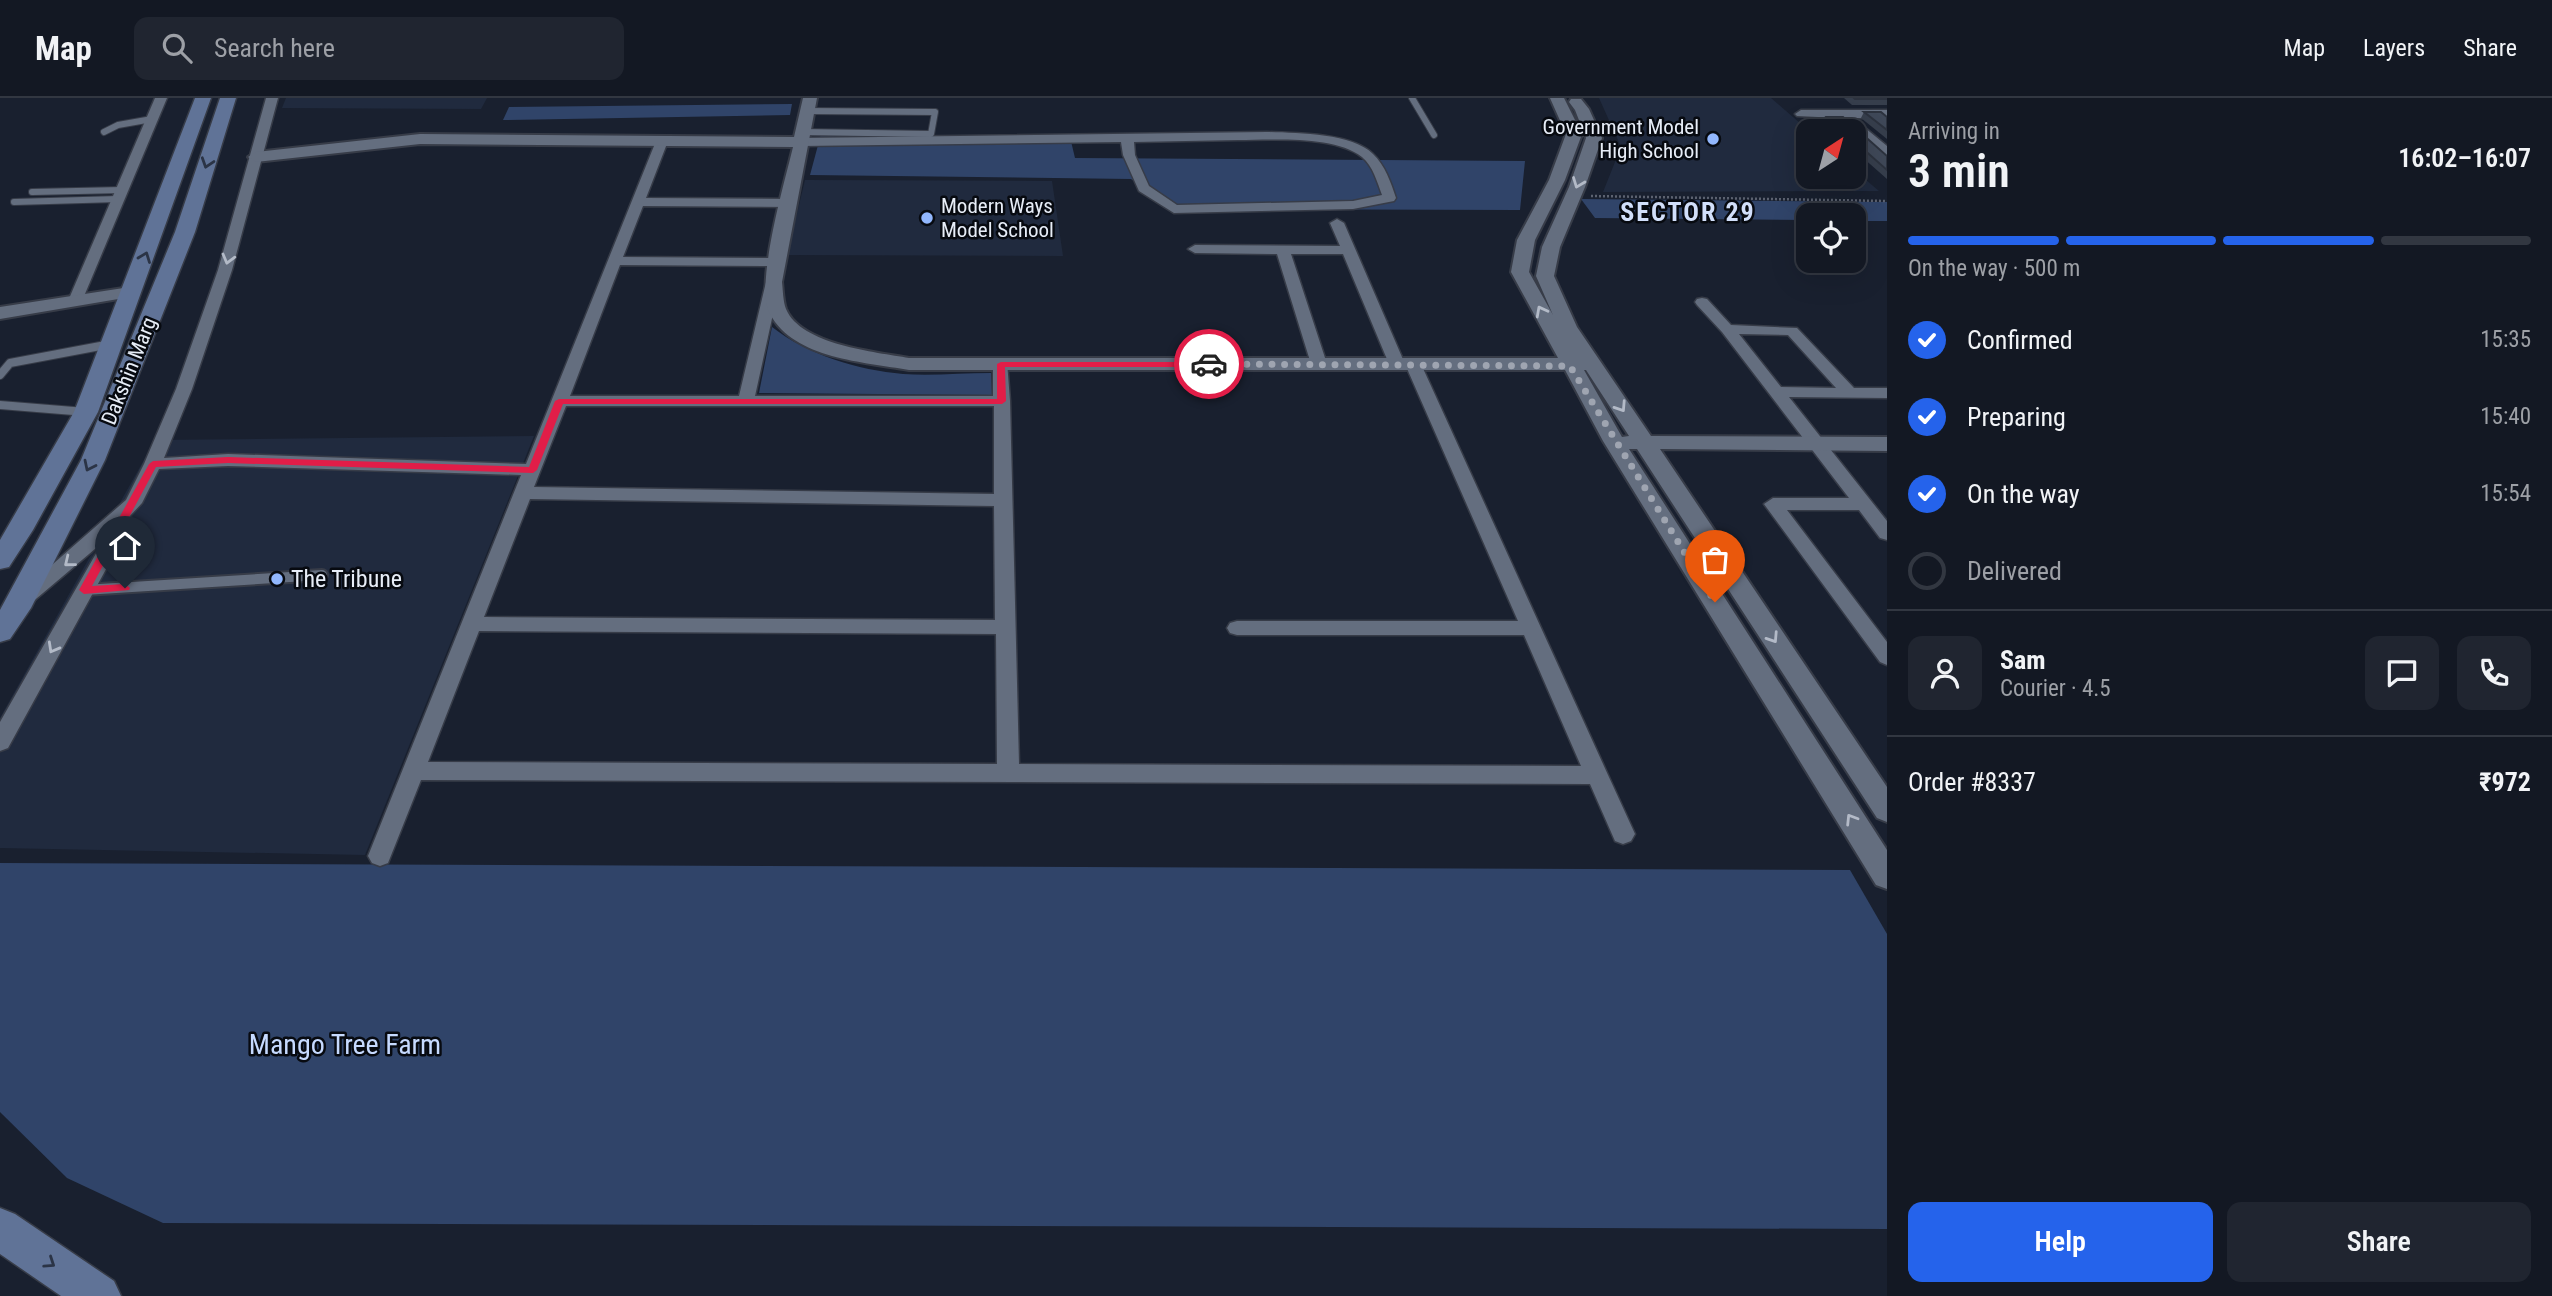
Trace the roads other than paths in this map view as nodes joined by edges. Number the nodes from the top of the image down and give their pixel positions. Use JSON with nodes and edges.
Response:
{"nodes":[{"id":1,"x":161,"y":98,"type":"edge"},
{"id":2,"x":203,"y":98,"type":"edge"},
{"id":3,"x":228,"y":98,"type":"edge"},
{"id":4,"x":272,"y":98,"type":"edge"},
{"id":5,"x":1412,"y":98,"type":"edge"},
{"id":6,"x":1557,"y":98,"type":"edge"},
{"id":7,"x":1573,"y":98,"type":"edge"},
{"id":8,"x":809,"y":104,"type":"edge"},
{"id":9,"x":851,"y":111,"type":"junction"},
{"id":10,"x":1801,"y":114,"type":"dead end"},
{"id":11,"x":1842,"y":114,"type":"junction"},
{"id":12,"x":1887,"y":114,"type":"edge"},
{"id":13,"x":152,"y":119,"type":"junction"},
{"id":14,"x":104,"y":132,"type":"dead end"},
{"id":15,"x":848,"y":133,"type":"junction"},
{"id":16,"x":1434,"y":135,"type":"dead end"},
{"id":17,"x":802,"y":137,"type":"junction"},
{"id":18,"x":1127,"y":138,"type":"junction"},
{"id":19,"x":662,"y":141,"type":"junction"},
{"id":20,"x":1887,"y":152,"type":"edge"},
{"id":21,"x":256,"y":157,"type":"junction"},
{"id":22,"x":32,"y":191,"type":"dead end"},
{"id":23,"x":120,"y":194,"type":"junction"},
{"id":24,"x":14,"y":202,"type":"dead end"},
{"id":25,"x":638,"y":202,"type":"junction"},
{"id":26,"x":789,"y":203,"type":"junction"},
{"id":27,"x":1337,"y":223,"type":"dead end"},
{"id":28,"x":1195,"y":249,"type":"dead end"},
{"id":29,"x":1282,"y":250,"type":"junction"},
{"id":30,"x":1348,"y":250,"type":"junction"},
{"id":31,"x":615,"y":261,"type":"junction"},
{"id":32,"x":777,"y":262,"type":"junction"},
{"id":33,"x":773,"y":282,"type":"junction"},
{"id":34,"x":130,"y":292,"type":"junction"},
{"id":35,"x":75,"y":301,"type":"junction"},
{"id":36,"x":1702,"y":302,"type":"dead end"},
{"id":37,"x":0,"y":313,"type":"edge"},
{"id":38,"x":1727,"y":329,"type":"junction"},
{"id":39,"x":111,"y":344,"type":"junction"},
{"id":40,"x":1001,"y":364,"type":"junction"},
{"id":41,"x":1319,"y":364,"type":"junction"},
{"id":42,"x":1405,"y":364,"type":"junction"},
{"id":43,"x":1581,"y":365,"type":"junction"},
{"id":44,"x":0,"y":375,"type":"edge"},
{"id":45,"x":1774,"y":392,"type":"junction"},
{"id":46,"x":1850,"y":393,"type":"junction"},
{"id":47,"x":1887,"y":393,"type":"edge"},
{"id":48,"x":559,"y":401,"type":"junction"},
{"id":49,"x":746,"y":401,"type":"junction"},
{"id":50,"x":1002,"y":401,"type":"junction"},
{"id":51,"x":0,"y":405,"type":"edge"},
{"id":52,"x":86,"y":412,"type":"junction"},
{"id":53,"x":1614,"y":442,"type":"junction"},
{"id":54,"x":1644,"y":442,"type":"junction"},
{"id":55,"x":1815,"y":444,"type":"junction"},
{"id":56,"x":1887,"y":444,"type":"edge"},
{"id":57,"x":153,"y":464,"type":"junction"},
{"id":58,"x":533,"y":470,"type":"junction"},
{"id":59,"x":524,"y":493,"type":"junction"},
{"id":60,"x":1003,"y":500,"type":"junction"},
{"id":61,"x":133,"y":503,"type":"junction"},
{"id":62,"x":1864,"y":504,"type":"junction"},
{"id":63,"x":1887,"y":534,"type":"edge"},
{"id":64,"x":0,"y":560,"type":"edge"},
{"id":65,"x":322,"y":575,"type":"dead end"},
{"id":66,"x":84,"y":590,"type":"junction"},
{"id":67,"x":21,"y":601,"type":"junction"},
{"id":68,"x":472,"y":624,"type":"junction"},
{"id":69,"x":1006,"y":627,"type":"junction"},
{"id":70,"x":1237,"y":628,"type":"dead end"},
{"id":71,"x":1531,"y":628,"type":"junction"},
{"id":72,"x":0,"y":632,"type":"edge"},
{"id":73,"x":1887,"y":657,"type":"edge"},
{"id":74,"x":0,"y":742,"type":"edge"},
{"id":75,"x":414,"y":771,"type":"junction"},
{"id":76,"x":1008,"y":773,"type":"junction"},
{"id":77,"x":1597,"y":775,"type":"junction"},
{"id":78,"x":1877,"y":779,"type":"edge"},
{"id":79,"x":1887,"y":810,"type":"edge"},
{"id":80,"x":1623,"y":834,"type":"dead end"},
{"id":81,"x":380,"y":856,"type":"dead end"},
{"id":82,"x":1887,"y":876,"type":"edge"},
{"id":83,"x":0,"y":1229,"type":"edge"},
{"id":84,"x":100,"y":1296,"type":"edge"}],
"edges":[{"from":1,"to":13,"type":"street"},
{"from":34,"to":2,"type":"main road","name":"Dakshin Marg","one_way":true},
{"from":3,"to":67,"type":"main road","name":"Dakshin Marg","one_way":true},
{"from":4,"to":21,"type":"street"},
{"from":5,"to":16,"type":"lane"},
{"from":43,"to":6,"type":"street","one_way":true},
{"from":7,"to":43,"type":"street","one_way":true},
{"from":8,"to":9,"type":"lane"},
{"from":8,"to":17,"type":"street"},
{"from":9,"to":15,"type":"lane"},
{"from":9,"to":15,"type":"lane"},
{"from":10,"to":11,"type":"street"},
{"from":11,"to":12,"type":"street"},
{"from":11,"to":20,"type":"street"},
{"from":13,"to":14,"type":"lane"},
{"from":13,"to":23,"type":"street"},
{"from":15,"to":17,"type":"lane"},
{"from":17,"to":18,"type":"street"},
{"from":17,"to":19,"type":"street"},
{"from":17,"to":26,"type":"street"},
{"from":18,"to":18,"type":"street"},
{"from":19,"to":21,"type":"street"},
{"from":19,"to":25,"type":"street"},
{"from":21,"to":57,"type":"street","one_way":true},
{"from":22,"to":23,"type":"lane"},
{"from":23,"to":24,"type":"lane"},
{"from":23,"to":35,"type":"street"},
{"from":25,"to":26,"type":"street"},
{"from":25,"to":31,"type":"street"},
{"from":26,"to":32,"type":"street"},
{"from":27,"to":30,"type":"street"},
{"from":28,"to":29,"type":"street"},
{"from":29,"to":30,"type":"street"},
{"from":29,"to":41,"type":"street"},
{"from":30,"to":42,"type":"street"},
{"from":31,"to":32,"type":"street"},
{"from":31,"to":48,"type":"street"},
{"from":32,"to":33,"type":"street"},
{"from":33,"to":40,"type":"street"},
{"from":33,"to":49,"type":"street"},
{"from":34,"to":35,"type":"street"},
{"from":34,"to":39,"type":"main road","name":"Dakshin Marg"},
{"from":35,"to":37,"type":"street"},
{"from":36,"to":38,"type":"street"},
{"from":38,"to":45,"type":"street"},
{"from":38,"to":46,"type":"street"},
{"from":39,"to":44,"type":"lane"},
{"from":39,"to":52,"type":"main road","name":"Dakshin Marg"},
{"from":40,"to":41,"type":"street"},
{"from":40,"to":50,"type":"street"},
{"from":41,"to":42,"type":"street"},
{"from":42,"to":43,"type":"street"},
{"from":42,"to":71,"type":"street"},
{"from":43,"to":53,"type":"street"},
{"from":43,"to":54,"type":"street","one_way":true},
{"from":45,"to":46,"type":"street"},
{"from":45,"to":55,"type":"street"},
{"from":46,"to":47,"type":"street"},
{"from":48,"to":49,"type":"street"},
{"from":48,"to":58,"type":"street"},
{"from":49,"to":50,"type":"street"},
{"from":50,"to":60,"type":"street"},
{"from":51,"to":52,"type":"lane"},
{"from":52,"to":64,"type":"main road","name":"Dakshin Marg"},
{"from":53,"to":54,"type":"street"},
{"from":82,"to":53,"type":"street","one_way":true},
{"from":54,"to":55,"type":"street"},
{"from":54,"to":78,"type":"street","one_way":true},
{"from":55,"to":56,"type":"street"},
{"from":55,"to":62,"type":"street"},
{"from":57,"to":58,"type":"street"},
{"from":57,"to":61,"type":"street"},
{"from":58,"to":59,"type":"street"},
{"from":59,"to":60,"type":"street"},
{"from":59,"to":68,"type":"street"},
{"from":60,"to":69,"type":"street"},
{"from":61,"to":66,"type":"street"},
{"from":61,"to":67,"type":"street","one_way":true},
{"from":62,"to":63,"type":"street"},
{"from":62,"to":73,"type":"street"},
{"from":65,"to":66,"type":"lane"},
{"from":66,"to":74,"type":"street","one_way":true},
{"from":67,"to":72,"type":"main road","name":"Dakshin Marg"},
{"from":68,"to":69,"type":"street"},
{"from":68,"to":75,"type":"street"},
{"from":69,"to":76,"type":"street"},
{"from":70,"to":71,"type":"street"},
{"from":71,"to":77,"type":"street"},
{"from":75,"to":76,"type":"street"},
{"from":75,"to":81,"type":"street"},
{"from":76,"to":77,"type":"street"},
{"from":77,"to":80,"type":"street"},
{"from":78,"to":79,"type":"street"},
{"from":83,"to":84,"type":"main road","one_way":true}]}
